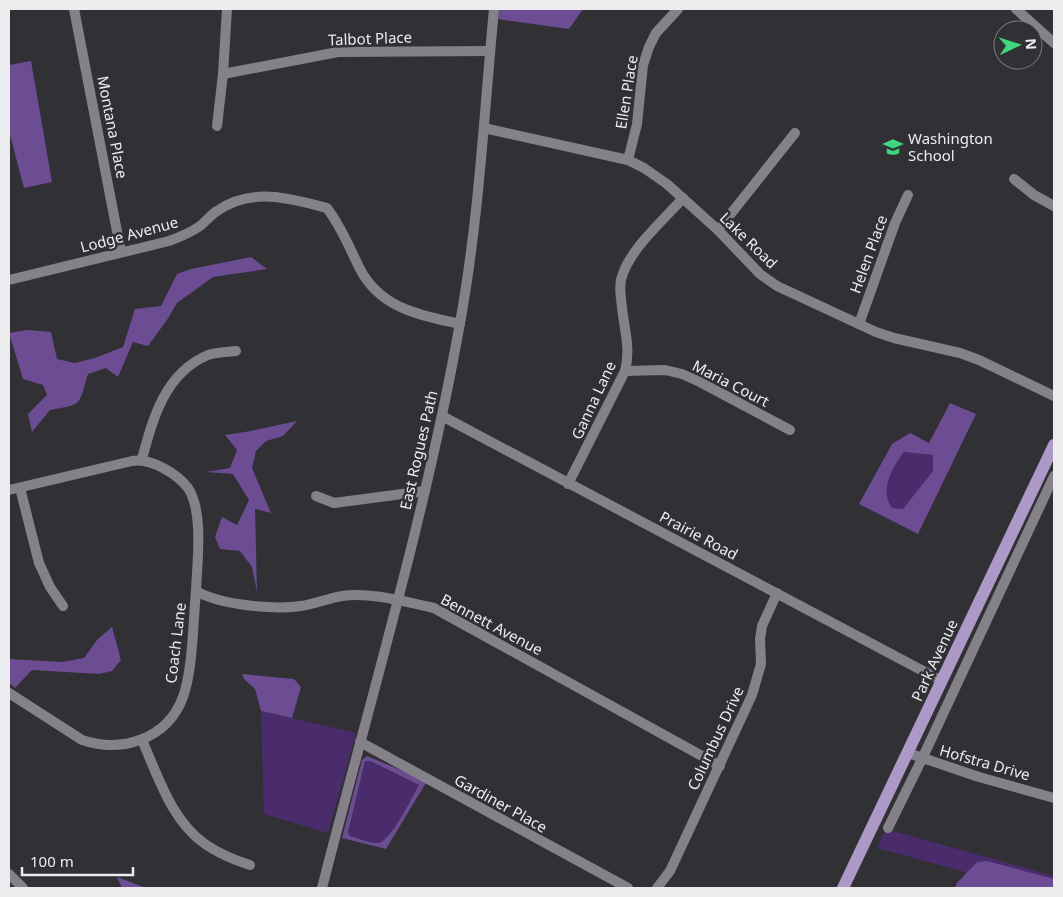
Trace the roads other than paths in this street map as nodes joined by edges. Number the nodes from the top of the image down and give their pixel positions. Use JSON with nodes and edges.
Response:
{"nodes":[{"id":1,"x":74,"y":9,"type":"edge"},
{"id":2,"x":227,"y":9,"type":"edge"},
{"id":3,"x":494,"y":9,"type":"edge"},
{"id":4,"x":678,"y":9,"type":"edge"},
{"id":5,"x":1016,"y":9,"type":"edge"},
{"id":6,"x":1054,"y":43,"type":"edge"},
{"id":7,"x":490,"y":51,"type":"junction"},
{"id":8,"x":224,"y":74,"type":"junction"},
{"id":9,"x":217,"y":126,"type":"dead end"},
{"id":10,"x":484,"y":128,"type":"junction"},
{"id":11,"x":795,"y":133,"type":"dead end"},
{"id":12,"x":628,"y":160,"type":"junction"},
{"id":13,"x":1014,"y":180,"type":"dead end"},
{"id":14,"x":908,"y":195,"type":"dead end"},
{"id":15,"x":683,"y":198,"type":"junction"},
{"id":16,"x":1054,"y":206,"type":"edge"},
{"id":17,"x":718,"y":230,"type":"junction"},
{"id":18,"x":121,"y":252,"type":"junction"},
{"id":19,"x":9,"y":280,"type":"edge"},
{"id":20,"x":460,"y":324,"type":"junction"},
{"id":21,"x":858,"y":324,"type":"junction"},
{"id":22,"x":236,"y":352,"type":"dead end"},
{"id":23,"x":626,"y":371,"type":"junction"},
{"id":24,"x":1054,"y":396,"type":"edge"},
{"id":25,"x":442,"y":416,"type":"junction"},
{"id":26,"x":790,"y":430,"type":"dead end"},
{"id":27,"x":1054,"y":445,"type":"edge"},
{"id":28,"x":142,"y":460,"type":"junction"},
{"id":29,"x":1054,"y":476,"type":"edge"},
{"id":30,"x":568,"y":484,"type":"junction"},
{"id":31,"x":20,"y":488,"type":"junction"},
{"id":32,"x":9,"y":490,"type":"edge"},
{"id":33,"x":425,"y":492,"type":"junction"},
{"id":34,"x":316,"y":496,"type":"dead end"},
{"id":35,"x":196,"y":591,"type":"junction"},
{"id":36,"x":777,"y":593,"type":"junction"},
{"id":37,"x":397,"y":600,"type":"junction"},
{"id":38,"x":63,"y":606,"type":"dead end"},
{"id":39,"x":942,"y":681,"type":"junction"},
{"id":40,"x":9,"y":694,"type":"edge"},
{"id":41,"x":142,"y":740,"type":"junction"},
{"id":42,"x":360,"y":742,"type":"junction"},
{"id":43,"x":908,"y":753,"type":"junction"},
{"id":44,"x":922,"y":759,"type":"junction"},
{"id":45,"x":720,"y":766,"type":"junction"},
{"id":46,"x":1054,"y":798,"type":"edge"},
{"id":47,"x":888,"y":828,"type":"dead end"},
{"id":48,"x":250,"y":865,"type":"dead end"},
{"id":49,"x":9,"y":874,"type":"edge"},
{"id":50,"x":23,"y":888,"type":"edge"},
{"id":51,"x":322,"y":888,"type":"edge"},
{"id":52,"x":628,"y":888,"type":"edge"},
{"id":53,"x":657,"y":888,"type":"edge"},
{"id":54,"x":843,"y":888,"type":"edge"}],
"edges":[{"from":1,"to":18,"type":"street","name":"Montana Place"},
{"from":2,"to":8,"type":"street"},
{"from":3,"to":7,"type":"street","name":"East Rogues Path"},
{"from":4,"to":12,"type":"street","name":"Ellen Place"},
{"from":5,"to":6,"type":"street"},
{"from":7,"to":8,"type":"street","name":"Talbot Place"},
{"from":7,"to":10,"type":"street","name":"East Rogues Path"},
{"from":8,"to":9,"type":"street"},
{"from":10,"to":12,"type":"street","name":"Lake Road"},
{"from":10,"to":20,"type":"street","name":"East Rogues Path"},
{"from":11,"to":17,"type":"street"},
{"from":12,"to":15,"type":"street","name":"Lake Road"},
{"from":13,"to":16,"type":"street"},
{"from":14,"to":21,"type":"street","name":"Helen Place"},
{"from":15,"to":17,"type":"street","name":"Lake Road"},
{"from":15,"to":23,"type":"street","name":"Ganna Lane"},
{"from":17,"to":21,"type":"street","name":"Lake Road"},
{"from":18,"to":19,"type":"street","name":"Lodge Avenue"},
{"from":18,"to":20,"type":"street","name":"Lodge Avenue"},
{"from":20,"to":25,"type":"street","name":"East Rogues Path"},
{"from":21,"to":24,"type":"street","name":"Lake Road"},
{"from":22,"to":28,"type":"street"},
{"from":23,"to":26,"type":"street","name":"Maria Court"},
{"from":23,"to":30,"type":"street","name":"Ganna Lane"},
{"from":25,"to":30,"type":"street","name":"Prairie Road"},
{"from":25,"to":33,"type":"street","name":"East Rogues Path"},
{"from":27,"to":39,"type":"main road","name":"Park Avenue"},
{"from":28,"to":31,"type":"street"},
{"from":28,"to":35,"type":"street"},
{"from":29,"to":44,"type":"street"},
{"from":30,"to":36,"type":"street","name":"Prairie Road"},
{"from":31,"to":32,"type":"street"},
{"from":31,"to":38,"type":"street"},
{"from":33,"to":34,"type":"street"},
{"from":33,"to":37,"type":"street","name":"East Rogues Path"},
{"from":35,"to":37,"type":"street","name":"Bennett Avenue"},
{"from":35,"to":41,"type":"street","name":"Coach Lane"},
{"from":36,"to":39,"type":"street","name":"Prairie Road"},
{"from":36,"to":45,"type":"street","name":"Columbus Drive"},
{"from":37,"to":42,"type":"street","name":"East Rogues Path"},
{"from":37,"to":45,"type":"street","name":"Bennett Avenue"},
{"from":39,"to":43,"type":"main road","name":"Park Avenue"},
{"from":40,"to":41,"type":"street"},
{"from":41,"to":48,"type":"street"},
{"from":42,"to":51,"type":"street","name":"East Rogues Path"},
{"from":42,"to":52,"type":"street","name":"Gardiner Place"},
{"from":43,"to":44,"type":"street","name":"Hofstra Drive"},
{"from":43,"to":54,"type":"main road","name":"Park Avenue"},
{"from":44,"to":46,"type":"street","name":"Hofstra Drive"},
{"from":44,"to":47,"type":"street"},
{"from":45,"to":53,"type":"street","name":"Columbus Drive"},
{"from":49,"to":50,"type":"street"}]}
